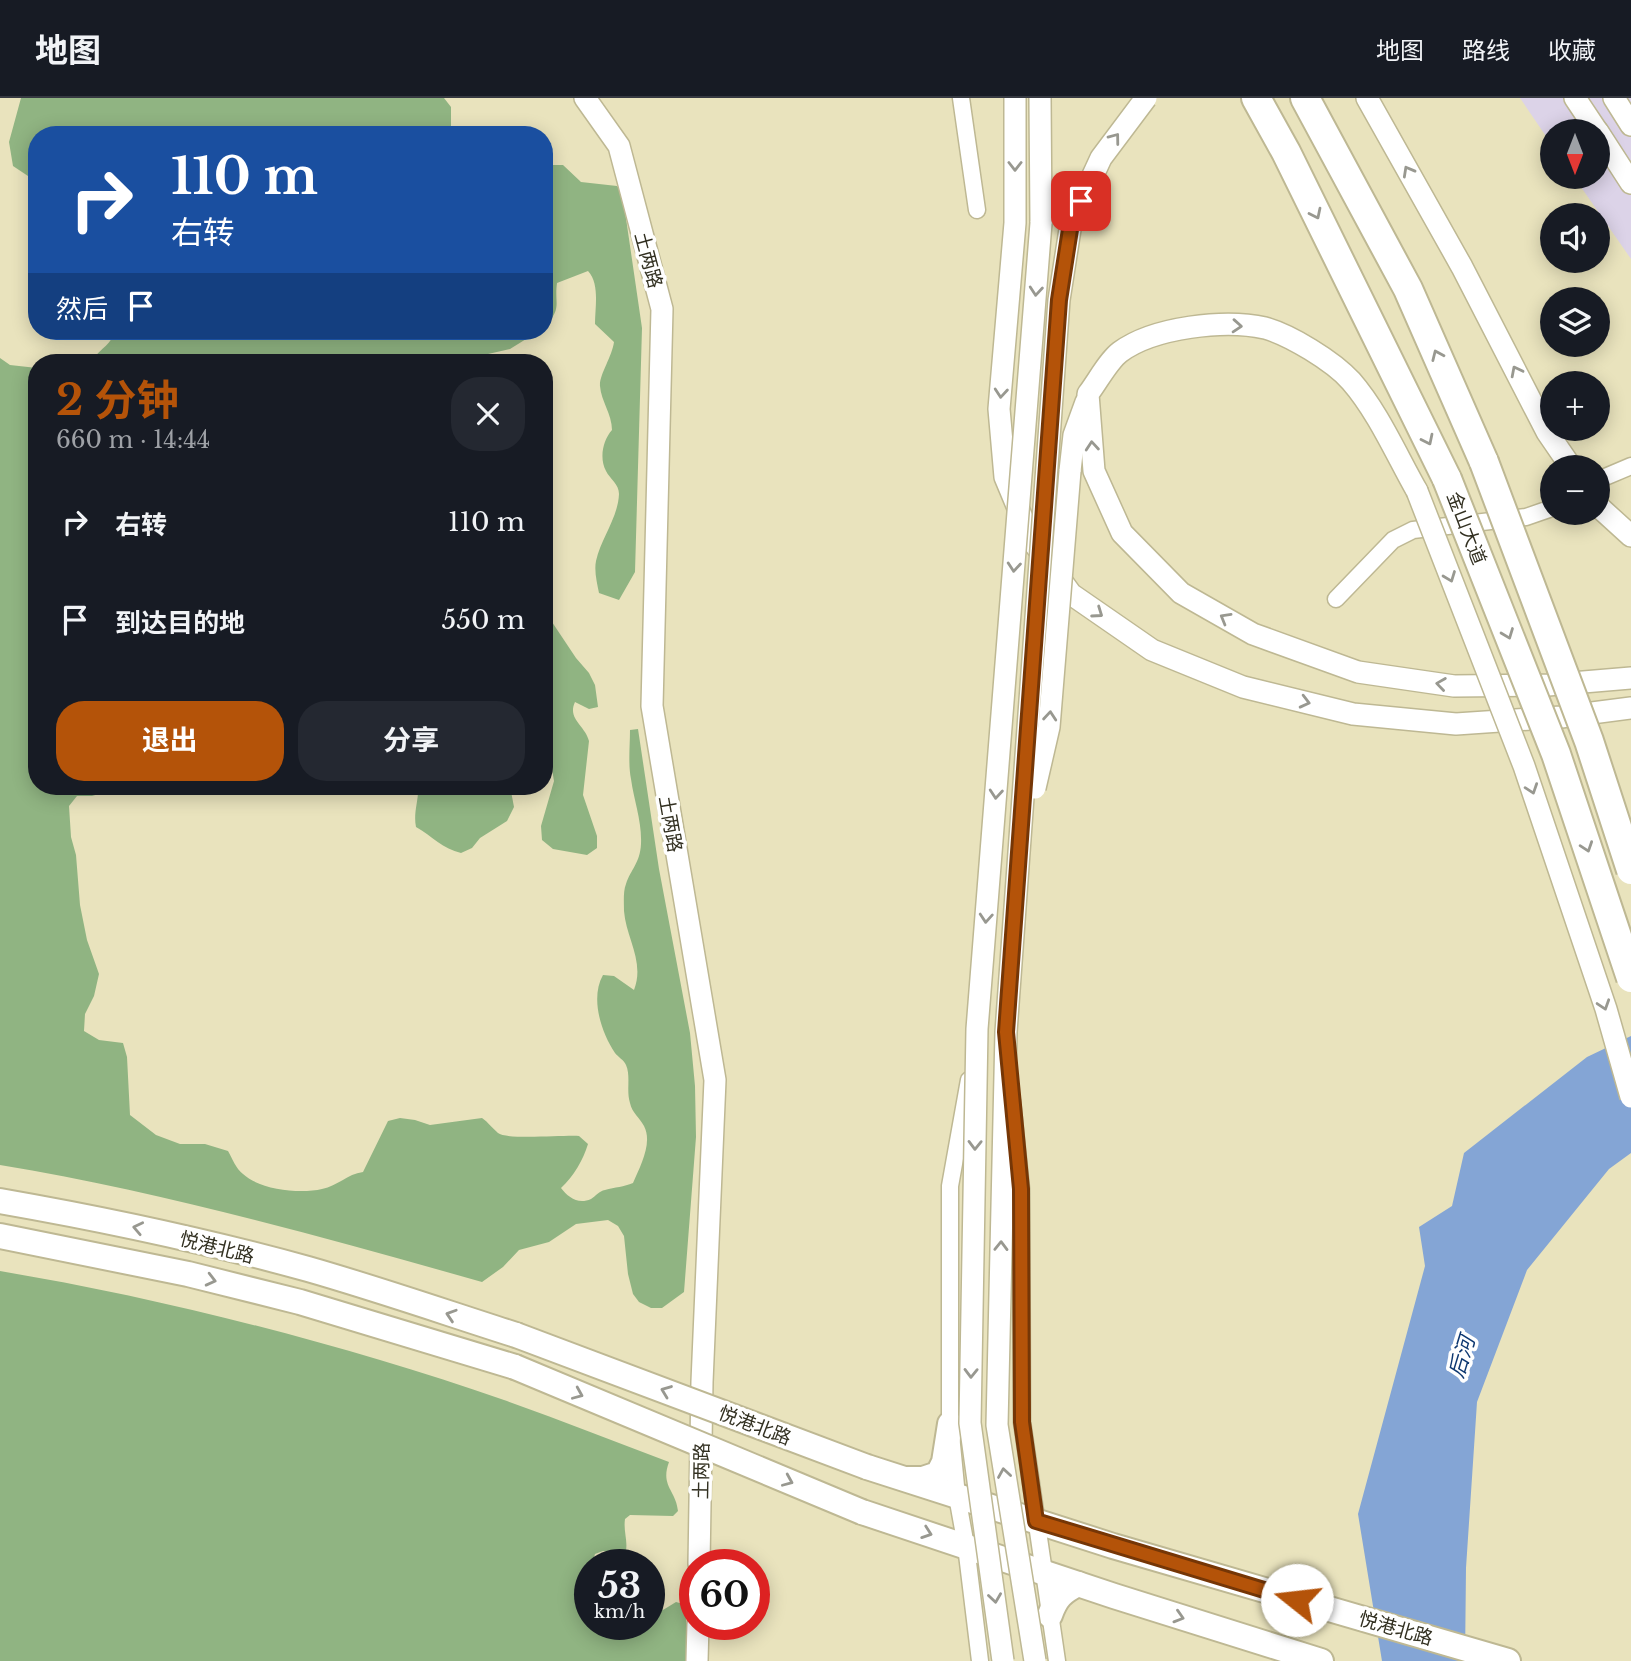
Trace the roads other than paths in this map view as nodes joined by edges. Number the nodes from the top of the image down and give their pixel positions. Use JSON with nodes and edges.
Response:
{"nodes":[{"id":1,"x":585,"y":98,"type":"edge"},
{"id":2,"x":961,"y":98,"type":"edge"},
{"id":3,"x":1015,"y":98,"type":"edge"},
{"id":4,"x":1040,"y":98,"type":"edge"},
{"id":5,"x":1146,"y":98,"type":"edge"},
{"id":6,"x":1256,"y":98,"type":"edge"},
{"id":7,"x":1305,"y":98,"type":"edge"},
{"id":8,"x":1367,"y":98,"type":"edge"},
{"id":9,"x":1575,"y":98,"type":"edge"},
{"id":10,"x":1614,"y":98,"type":"edge"},
{"id":11,"x":1589,"y":119,"type":"edge"},
{"id":12,"x":1631,"y":125,"type":"edge"},
{"id":13,"x":1610,"y":152,"type":"edge"},
{"id":14,"x":1631,"y":183,"type":"edge"},
{"id":15,"x":977,"y":210,"type":"dead end"},
{"id":16,"x":1088,"y":394,"type":"junction"},
{"id":17,"x":1563,"y":455,"type":"edge"},
{"id":18,"x":1631,"y":466,"type":"edge"},
{"id":19,"x":1610,"y":475,"type":"edge"},
{"id":20,"x":1540,"y":512,"type":"edge"},
{"id":21,"x":1610,"y":517,"type":"edge"},
{"id":22,"x":1631,"y":536,"type":"edge"},
{"id":23,"x":1336,"y":599,"type":"dead end"},
{"id":24,"x":1631,"y":678,"type":"edge"},
{"id":25,"x":1631,"y":708,"type":"edge"},
{"id":26,"x":1020,"y":855,"type":"junction"},
{"id":27,"x":1631,"y":870,"type":"edge"},
{"id":28,"x":1631,"y":978,"type":"edge"},
{"id":29,"x":978,"y":1029,"type":"junction"},
{"id":30,"x":1006,"y":1032,"type":"junction"},
{"id":31,"x":1631,"y":1097,"type":"edge"},
{"id":32,"x":0,"y":1201,"type":"edge"},
{"id":33,"x":0,"y":1236,"type":"edge"},
{"id":34,"x":950,"y":1424,"type":"junction"},
{"id":35,"x":904,"y":1479,"type":"junction"},
{"id":36,"x":957,"y":1496,"type":"junction"},
{"id":37,"x":1036,"y":1521,"type":"junction"},
{"id":38,"x":966,"y":1546,"type":"junction"},
{"id":39,"x":699,"y":1549,"type":"edge"},
{"id":40,"x":1044,"y":1573,"type":"junction"},
{"id":41,"x":1078,"y":1584,"type":"junction"},
{"id":42,"x":1050,"y":1615,"type":"junction"},
{"id":43,"x":698,"y":1640,"type":"edge"},
{"id":44,"x":697,"y":1661,"type":"edge"},
{"id":45,"x":980,"y":1661,"type":"edge"},
{"id":46,"x":1003,"y":1661,"type":"edge"},
{"id":47,"x":1035,"y":1661,"type":"edge"},
{"id":48,"x":1057,"y":1661,"type":"edge"},
{"id":49,"x":1321,"y":1661,"type":"edge"},
{"id":50,"x":1508,"y":1661,"type":"edge"}],
"edges":[{"from":1,"to":39,"type":"main road","name":"土两路"},
{"from":2,"to":15,"type":"street"},
{"from":3,"to":25,"type":"main road","one_way":true,"bridge":true},
{"from":4,"to":29,"type":"main road","one_way":true,"bridge":true},
{"from":26,"to":5,"type":"main road","one_way":true,"bridge":true},
{"from":6,"to":28,"type":"highway","name":"金山大道","one_way":true,"bridge":true},
{"from":27,"to":7,"type":"highway","name":"金山大道","one_way":true,"bridge":true},
{"from":17,"to":8,"type":"main road","one_way":true},
{"from":9,"to":11,"type":"main road"},
{"from":10,"to":12,"type":"main road"},
{"from":13,"to":14,"type":"main road"},
{"from":24,"to":16,"type":"main road","one_way":true,"bridge":true},
{"from":26,"to":16,"type":"main road","one_way":true,"bridge":true},
{"from":16,"to":31,"type":"main road","one_way":true,"bridge":true},
{"from":18,"to":19,"type":"street"},
{"from":20,"to":23,"type":"street"},
{"from":21,"to":22,"type":"main road"},
{"from":26,"to":30,"type":"main road","bridge":true},
{"from":29,"to":34,"type":"street","bridge":true},
{"from":29,"to":46,"type":"main road","one_way":true,"bridge":true},
{"from":30,"to":37,"type":"street","bridge":true},
{"from":47,"to":30,"type":"main road","one_way":true,"bridge":true},
{"from":35,"to":32,"type":"main road","name":"悦港北路","one_way":true,"bridge":true},
{"from":33,"to":38,"type":"main road","name":"悦港北路","one_way":true,"bridge":true},
{"from":34,"to":35,"type":"main road"},
{"from":34,"to":36,"type":"street"},
{"from":35,"to":36,"type":"main road","name":"悦港北路"},
{"from":36,"to":37,"type":"main road","name":"悦港北路"},
{"from":36,"to":38,"type":"street"},
{"from":37,"to":40,"type":"street"},
{"from":37,"to":50,"type":"main road","name":"悦港北路"},
{"from":38,"to":40,"type":"main road","name":"悦港北路"},
{"from":38,"to":45,"type":"street"},
{"from":40,"to":41,"type":"main road","name":"悦港北路"},
{"from":40,"to":42,"type":"street"},
{"from":41,"to":42,"type":"main road"},
{"from":41,"to":49,"type":"main road","name":"悦港北路","one_way":true},
{"from":42,"to":48,"type":"street"},
{"from":43,"to":44,"type":"main road"}]}
